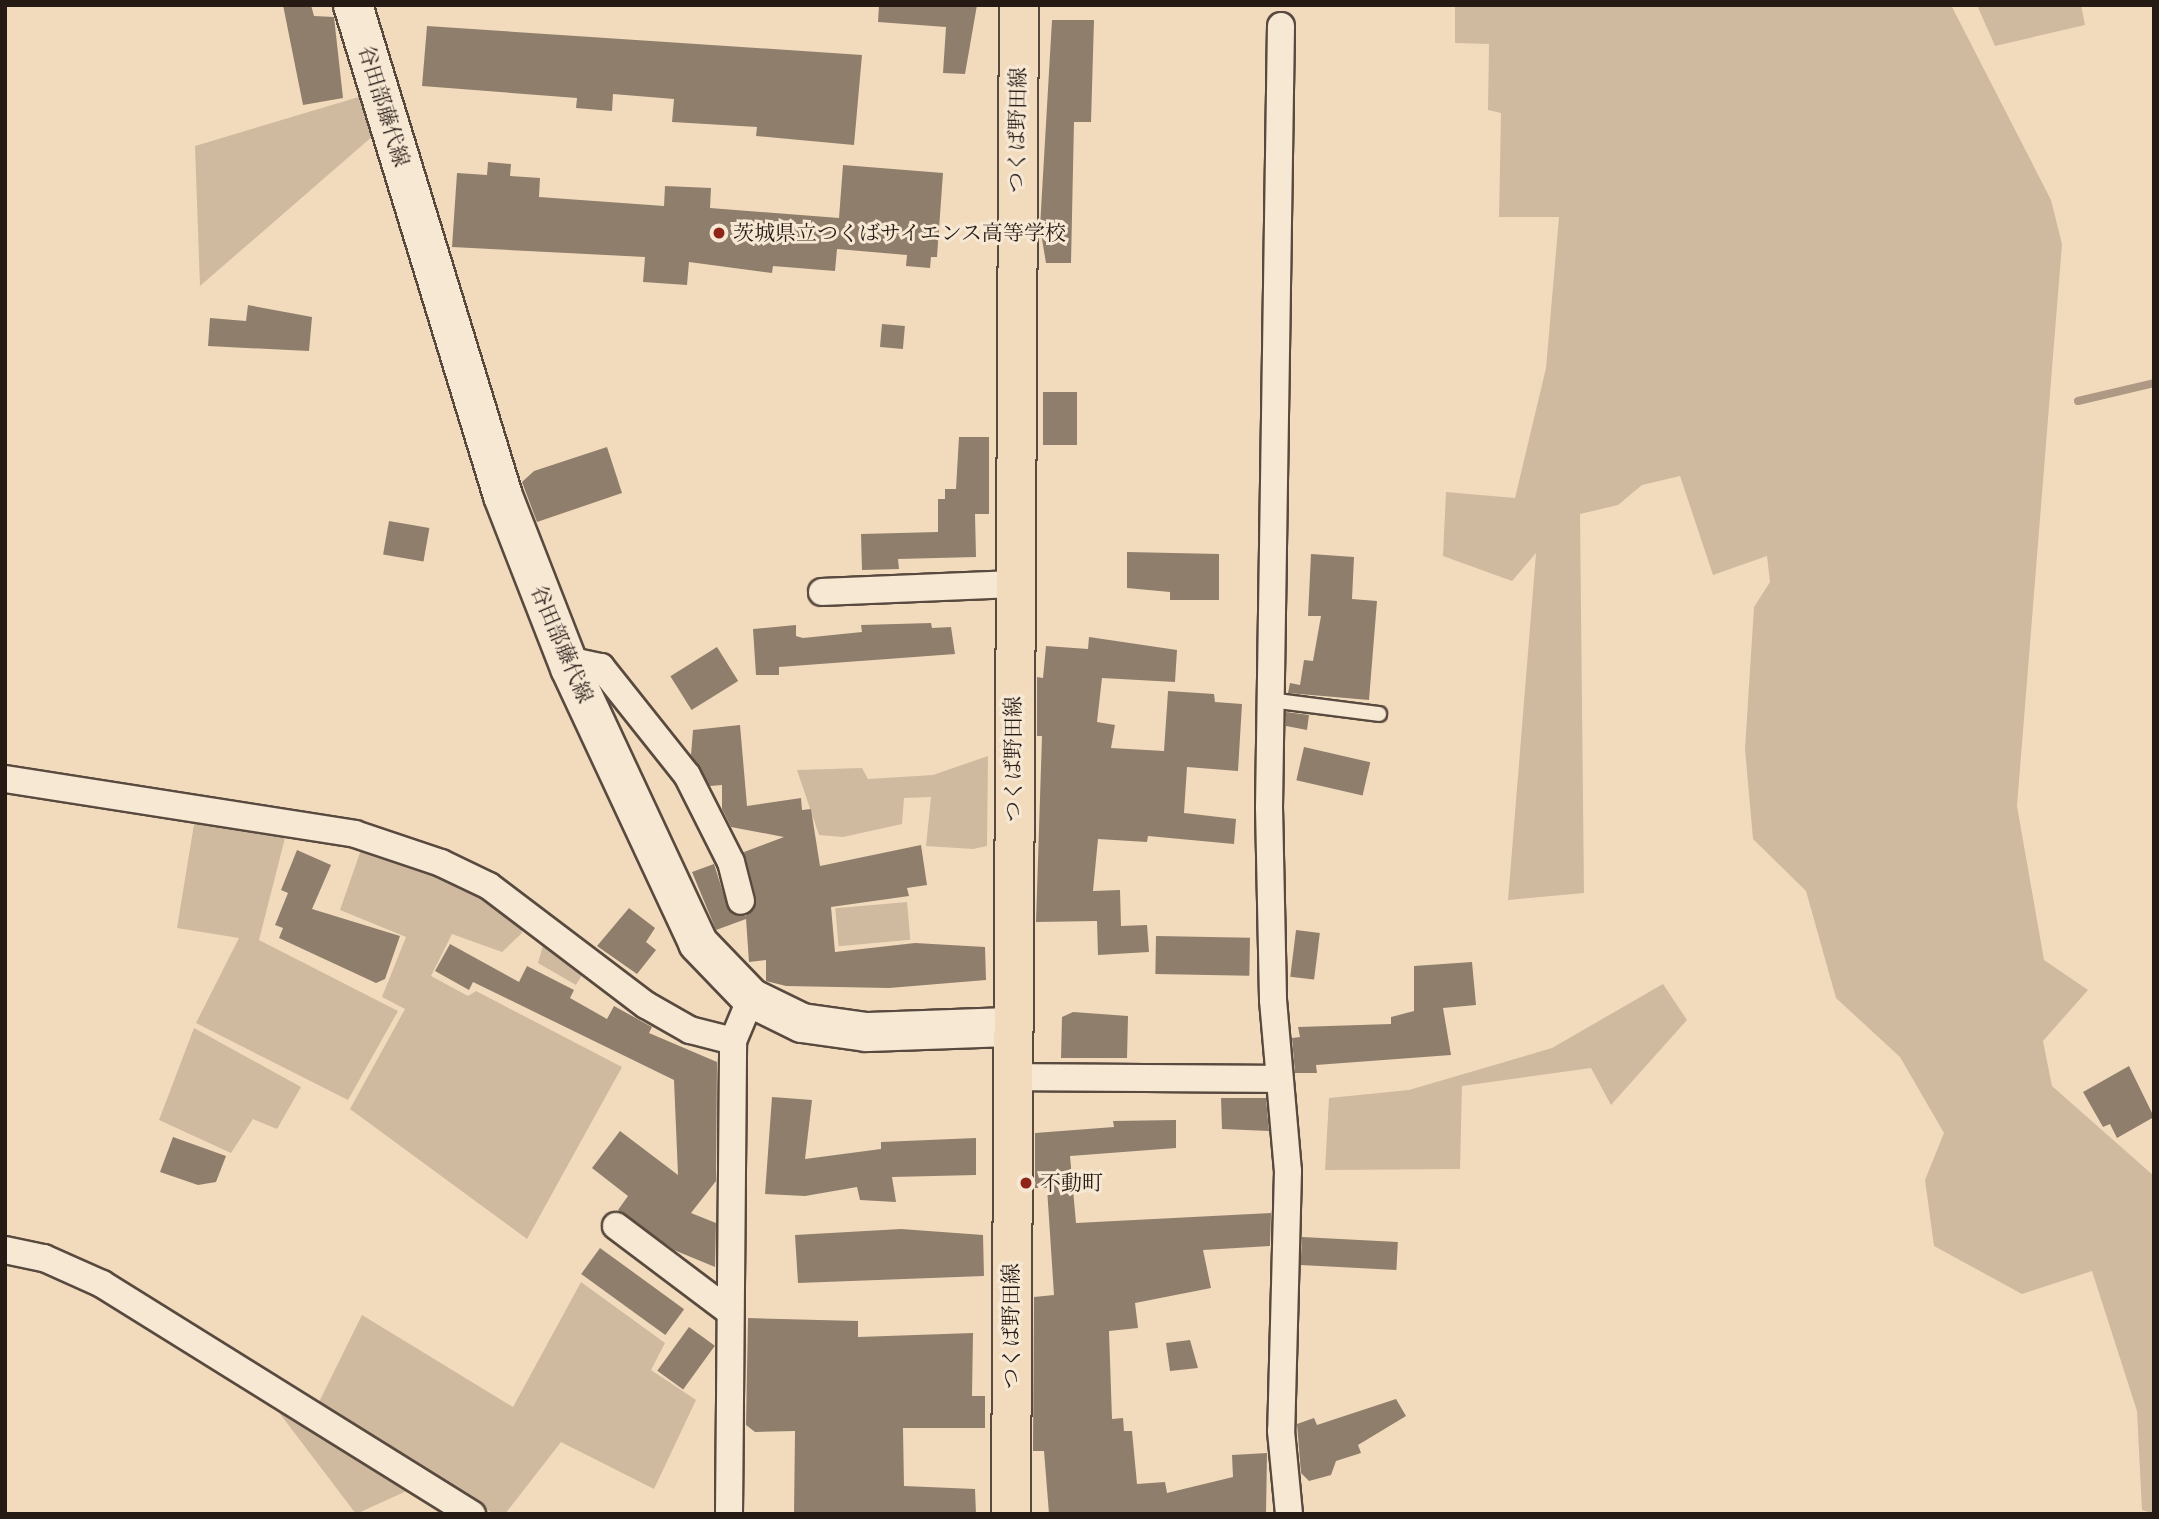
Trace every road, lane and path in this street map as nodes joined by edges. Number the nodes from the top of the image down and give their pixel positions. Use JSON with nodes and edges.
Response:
{"nodes":[{"id":1,"x":353,"y":5,"type":"edge"},
{"id":2,"x":1018,"y":5,"type":"edge"},
{"id":3,"x":1282,"y":26,"type":"dead end"},
{"id":4,"x":1014,"y":584,"type":"junction"},
{"id":5,"x":822,"y":592,"type":"dead end"},
{"id":6,"x":567,"y":660,"type":"junction"},
{"id":7,"x":1270,"y":700,"type":"junction"},
{"id":8,"x":1379,"y":713,"type":"dead end"},
{"id":9,"x":5,"y":779,"type":"edge"},
{"id":10,"x":741,"y":901,"type":"dead end"},
{"id":11,"x":751,"y":998,"type":"junction"},
{"id":12,"x":1011,"y":1027,"type":"junction"},
{"id":13,"x":733,"y":1041,"type":"junction"},
{"id":14,"x":1012,"y":1077,"type":"junction"},
{"id":15,"x":1278,"y":1079,"type":"junction"},
{"id":16,"x":616,"y":1226,"type":"dead end"},
{"id":17,"x":5,"y":1250,"type":"edge"},
{"id":18,"x":729,"y":1311,"type":"junction"},
{"id":19,"x":472,"y":1514,"type":"edge"},
{"id":20,"x":729,"y":1514,"type":"edge"},
{"id":21,"x":1011,"y":1514,"type":"edge"},
{"id":22,"x":1289,"y":1514,"type":"edge"}],
"edges":[{"from":1,"to":6,"type":"main road","name":"谷田部藤代線"},
{"from":2,"to":4,"type":"main road","name":"つくば野田線"},
{"from":3,"to":7,"type":"street"},
{"from":4,"to":5,"type":"street"},
{"from":4,"to":12,"type":"main road","name":"つくば野田線"},
{"from":6,"to":10,"type":"street"},
{"from":6,"to":11,"type":"main road","name":"谷田部藤代線"},
{"from":7,"to":8,"type":"lane"},
{"from":7,"to":15,"type":"street"},
{"from":9,"to":13,"type":"street"},
{"from":11,"to":12,"type":"main road","name":"谷田部藤代線"},
{"from":11,"to":13,"type":"street"},
{"from":12,"to":14,"type":"main road","name":"つくば野田線"},
{"from":13,"to":18,"type":"street"},
{"from":14,"to":15,"type":"street"},
{"from":14,"to":21,"type":"main road","name":"つくば野田線"},
{"from":15,"to":22,"type":"street"},
{"from":16,"to":18,"type":"street"},
{"from":17,"to":19,"type":"street"},
{"from":18,"to":20,"type":"street"}]}
